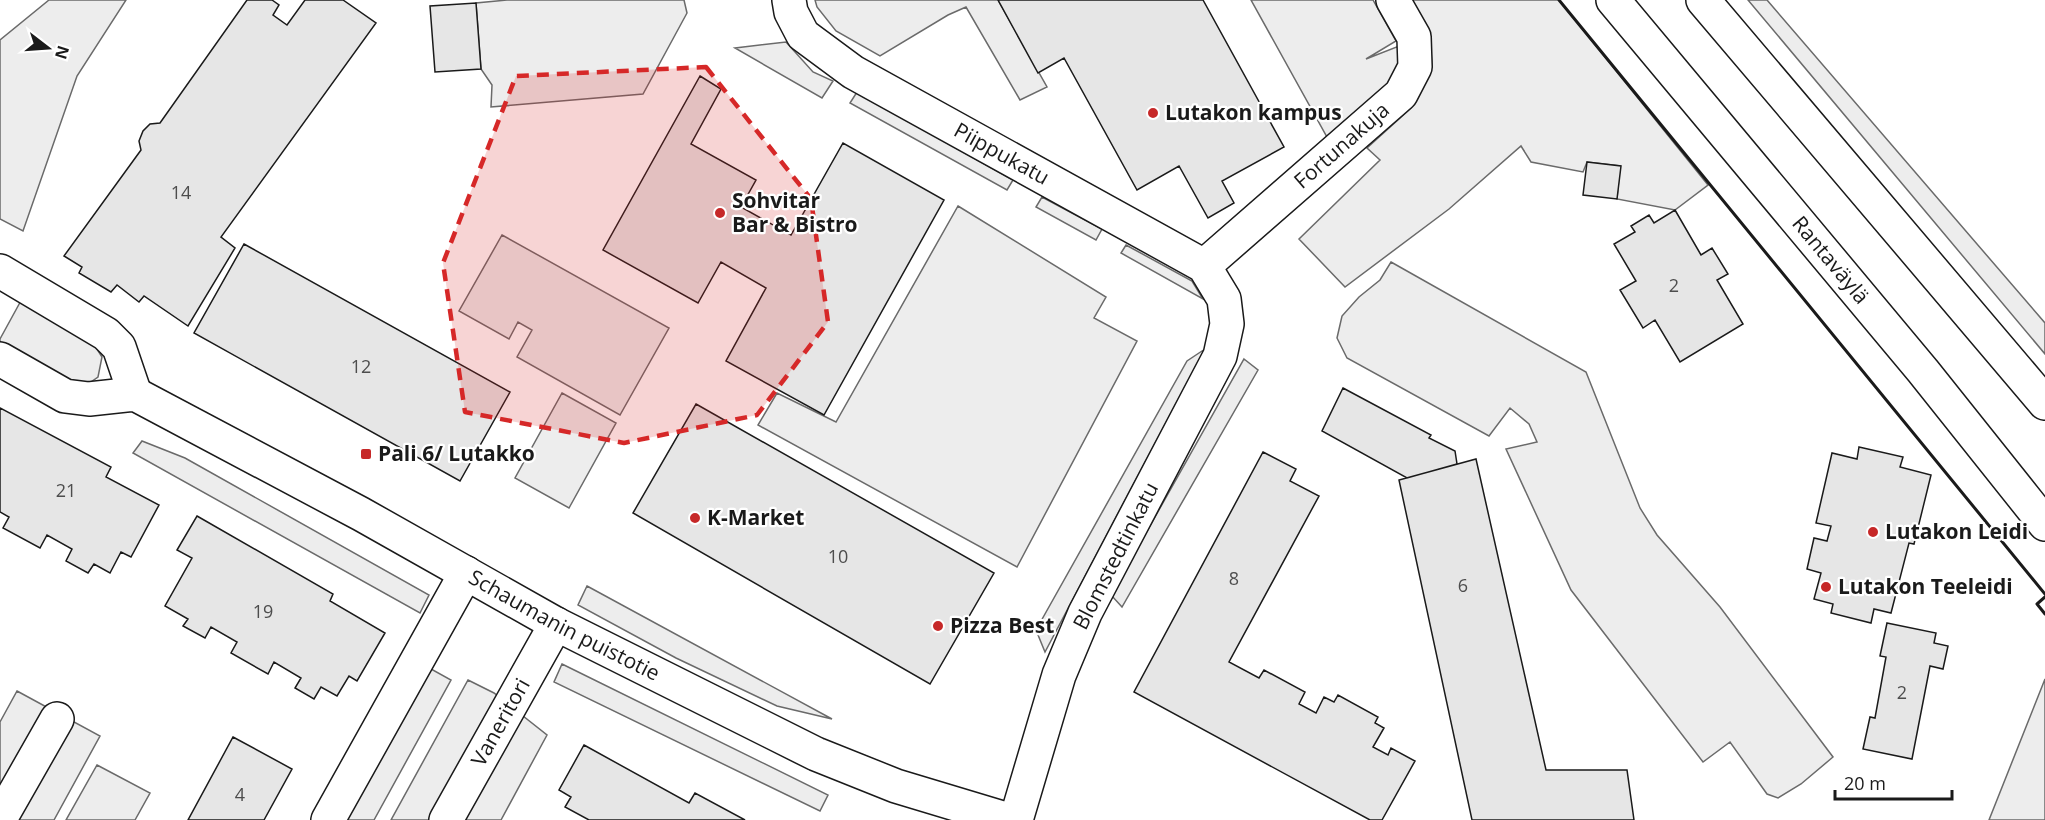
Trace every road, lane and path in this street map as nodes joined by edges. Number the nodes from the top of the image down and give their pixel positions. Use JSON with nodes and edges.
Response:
{"nodes":[{"id":1,"x":789,"y":0,"type":"edge"},
{"id":2,"x":1393,"y":0,"type":"edge"},
{"id":3,"x":1612,"y":0,"type":"edge"},
{"id":4,"x":1703,"y":0,"type":"edge"},
{"id":5,"x":1204,"y":266,"type":"junction"},
{"id":6,"x":0,"y":271,"type":"edge"},
{"id":7,"x":1224,"y":299,"type":"joint"},
{"id":8,"x":0,"y":359,"type":"edge"},
{"id":9,"x":135,"y":394,"type":"junction"},
{"id":10,"x":2045,"y":403,"type":"edge"},
{"id":11,"x":2045,"y":524,"type":"edge"},
{"id":12,"x":466,"y":573,"type":"junction"},
{"id":13,"x":556,"y":624,"type":"junction"},
{"id":14,"x":57,"y":718,"type":"dead end"},
{"id":15,"x":0,"y":819,"type":"edge"},
{"id":16,"x":328,"y":820,"type":"edge"},
{"id":17,"x":446,"y":820,"type":"edge"},
{"id":18,"x":1009,"y":820,"type":"edge"},
{"id":19,"x":1016,"y":820,"type":"edge"}],
"edges":[{"from":1,"to":5,"type":"main road","name":"Piippukatu"},
{"from":2,"to":5,"type":"main road","name":"Fortunakuja"},
{"from":3,"to":11,"type":"main road","name":"Rantaväylä"},
{"from":4,"to":10,"type":"main road"},
{"from":5,"to":7,"type":"main road","name":"Piippukatu"},
{"from":6,"to":9,"type":"main road"},
{"from":7,"to":19,"type":"main road","name":"Blomstedtinkatu"},
{"from":8,"to":9,"type":"main road"},
{"from":9,"to":12,"type":"main road","name":"Schaumanin puistotie"},
{"from":12,"to":13,"type":"main road","name":"Schaumanin puistotie"},
{"from":12,"to":16,"type":"main road"},
{"from":13,"to":17,"type":"main road","name":"Vaneritori"},
{"from":13,"to":18,"type":"main road","name":"Schaumanin puistotie"},
{"from":14,"to":15,"type":"main road"}]}
